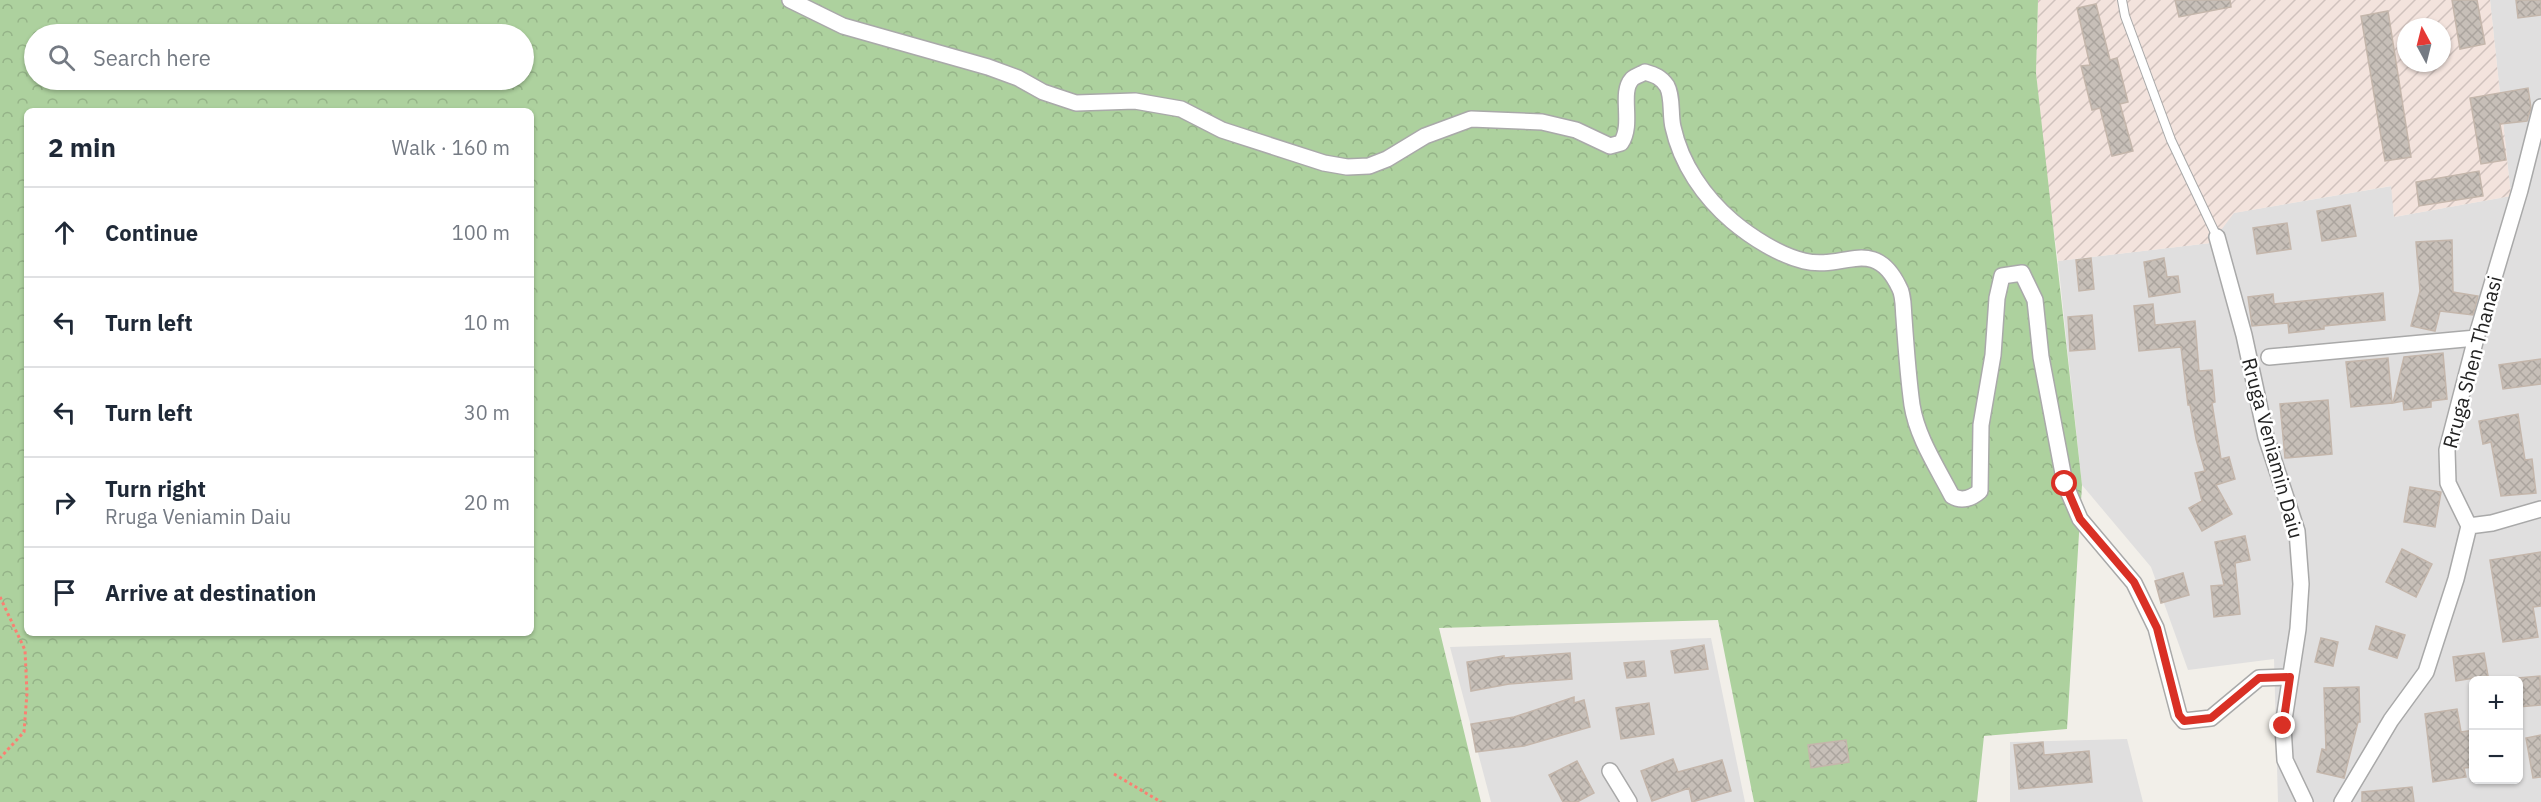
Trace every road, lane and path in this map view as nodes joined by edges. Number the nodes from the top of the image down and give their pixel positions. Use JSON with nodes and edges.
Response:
{"nodes":[{"id":1,"x":790,"y":0,"type":"edge"},
{"id":2,"x":2122,"y":0,"type":"edge"},
{"id":3,"x":2541,"y":107,"type":"edge"},
{"id":4,"x":2217,"y":237,"type":"joint"},
{"id":5,"x":2476,"y":338,"type":"junction"},
{"id":6,"x":2270,"y":357,"type":"dead end"},
{"id":7,"x":2541,"y":509,"type":"edge"},
{"id":8,"x":2469,"y":526,"type":"junction"},
{"id":9,"x":0,"y":597,"type":"edge"},
{"id":10,"x":2290,"y":677,"type":"junction"},
{"id":11,"x":0,"y":758,"type":"edge"},
{"id":12,"x":1610,"y":771,"type":"dead end"},
{"id":13,"x":1114,"y":774,"type":"dead end"},
{"id":14,"x":1161,"y":802,"type":"edge"},
{"id":15,"x":1629,"y":802,"type":"edge"},
{"id":16,"x":2305,"y":802,"type":"edge"},
{"id":17,"x":2342,"y":802,"type":"edge"}],
"edges":[{"from":1,"to":10,"type":"street"},
{"from":2,"to":4,"type":"lane"},
{"from":3,"to":5,"type":"street","name":"Rruga Shen Thanasi"},
{"from":4,"to":10,"type":"street","name":"Rruga Veniamin Daiu"},
{"from":5,"to":6,"type":"street"},
{"from":5,"to":8,"type":"street","name":"Rruga Shen Thanasi"},
{"from":7,"to":8,"type":"street"},
{"from":8,"to":17,"type":"street"},
{"from":9,"to":11,"type":"path"},
{"from":10,"to":16,"type":"street","name":"Rruga Veniamin Daiu"},
{"from":12,"to":15,"type":"street"},
{"from":13,"to":14,"type":"path"}]}
